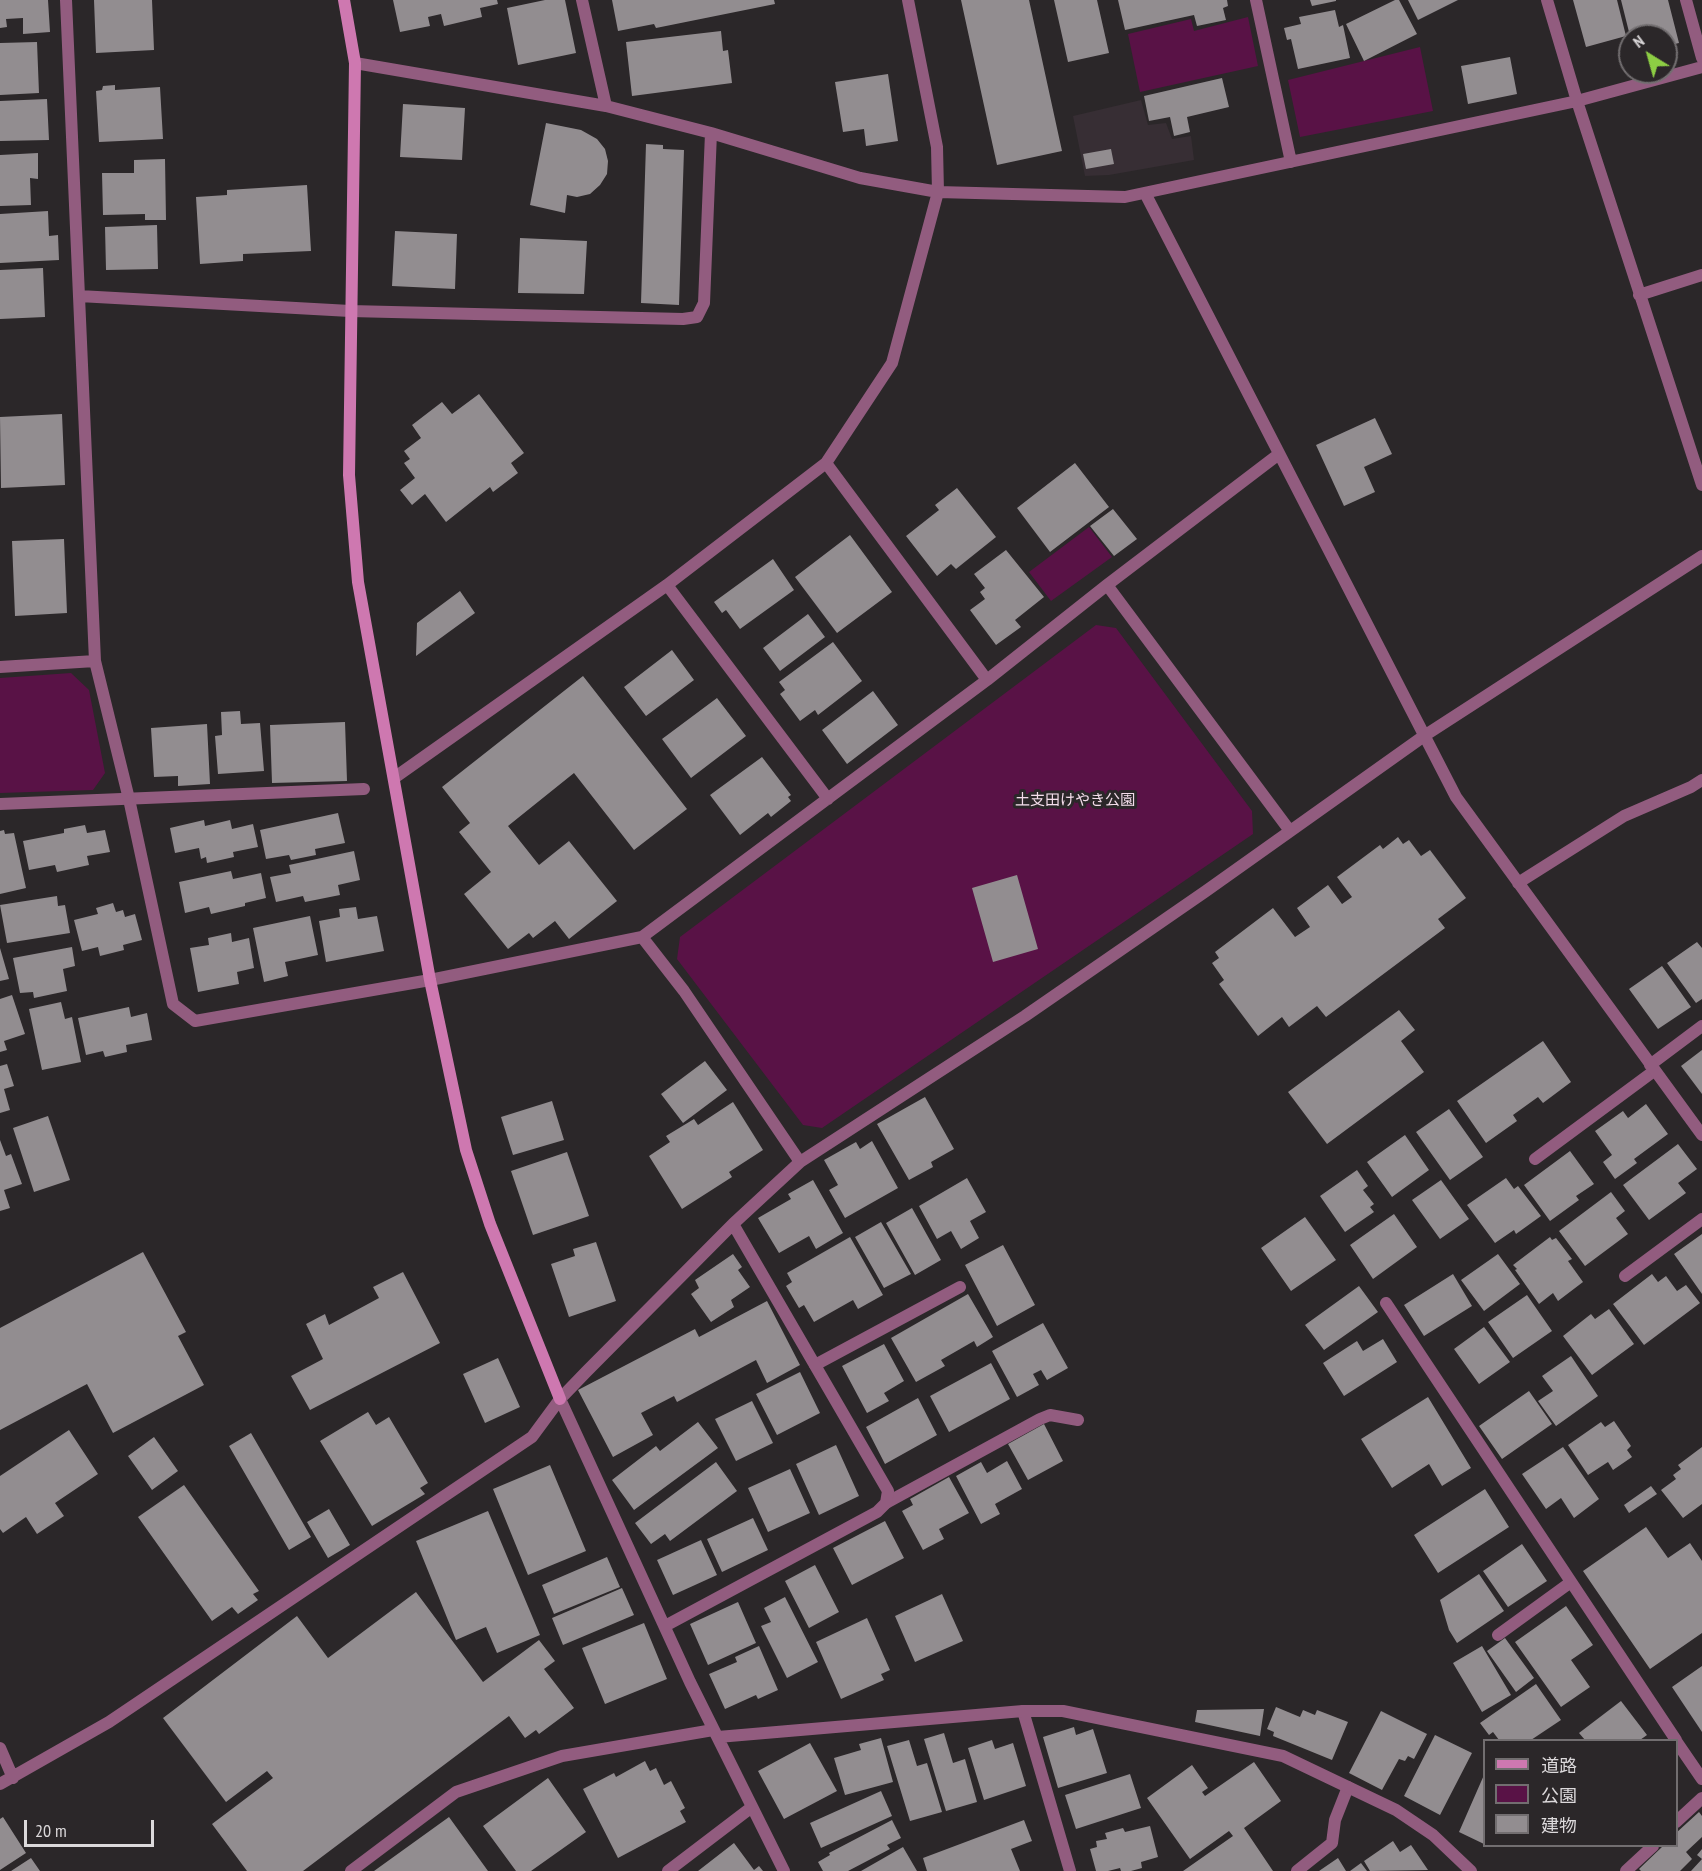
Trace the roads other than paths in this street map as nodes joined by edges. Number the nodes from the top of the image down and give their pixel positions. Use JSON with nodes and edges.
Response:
{"nodes":[{"id":1,"x":66,"y":0,"type":"edge"},
{"id":2,"x":344,"y":0,"type":"edge"},
{"id":3,"x":582,"y":0,"type":"edge"},
{"id":4,"x":908,"y":0,"type":"edge"},
{"id":5,"x":1256,"y":0,"type":"edge"},
{"id":6,"x":1547,"y":0,"type":"edge"},
{"id":7,"x":1686,"y":0,"type":"edge"},
{"id":8,"x":1702,"y":58,"type":"edge"},
{"id":9,"x":354,"y":63,"type":"junction"},
{"id":10,"x":1702,"y":66,"type":"edge"},
{"id":11,"x":1577,"y":101,"type":"junction"},
{"id":12,"x":606,"y":106,"type":"junction"},
{"id":13,"x":711,"y":133,"type":"junction"},
{"id":14,"x":1291,"y":162,"type":"junction"},
{"id":15,"x":938,"y":192,"type":"junction"},
{"id":16,"x":1145,"y":194,"type":"junction"},
{"id":17,"x":1702,"y":274,"type":"edge"},
{"id":18,"x":1640,"y":295,"type":"junction"},
{"id":19,"x":80,"y":296,"type":"junction"},
{"id":20,"x":350,"y":311,"type":"junction"},
{"id":21,"x":1279,"y":454,"type":"junction"},
{"id":22,"x":826,"y":463,"type":"junction"},
{"id":23,"x":1702,"y":485,"type":"edge"},
{"id":24,"x":1702,"y":556,"type":"edge"},
{"id":25,"x":667,"y":585,"type":"junction"},
{"id":26,"x":1107,"y":585,"type":"junction"},
{"id":27,"x":95,"y":661,"type":"junction"},
{"id":28,"x":0,"y":667,"type":"edge"},
{"id":29,"x":987,"y":680,"type":"junction"},
{"id":30,"x":1424,"y":736,"type":"junction"},
{"id":31,"x":394,"y":778,"type":"junction"},
{"id":32,"x":1702,"y":780,"type":"edge"},
{"id":33,"x":364,"y":789,"type":"dead end"},
{"id":34,"x":129,"y":799,"type":"junction"},
{"id":35,"x":828,"y":799,"type":"junction"},
{"id":36,"x":0,"y":804,"type":"edge"},
{"id":37,"x":1290,"y":831,"type":"junction"},
{"id":38,"x":1518,"y":883,"type":"junction"},
{"id":39,"x":642,"y":937,"type":"junction"},
{"id":40,"x":430,"y":980,"type":"junction"},
{"id":41,"x":1702,"y":1026,"type":"edge"},
{"id":42,"x":1652,"y":1068,"type":"junction"},
{"id":43,"x":1702,"y":1136,"type":"edge"},
{"id":44,"x":1535,"y":1159,"type":"dead end"},
{"id":45,"x":800,"y":1162,"type":"junction"},
{"id":46,"x":1702,"y":1219,"type":"edge"},
{"id":47,"x":734,"y":1224,"type":"junction"},
{"id":48,"x":1626,"y":1276,"type":"dead end"},
{"id":49,"x":960,"y":1287,"type":"dead end"},
{"id":50,"x":1386,"y":1304,"type":"dead end"},
{"id":51,"x":815,"y":1365,"type":"junction"},
{"id":52,"x":560,"y":1399,"type":"junction"},
{"id":53,"x":1078,"y":1420,"type":"dead end"},
{"id":54,"x":886,"y":1503,"type":"junction"},
{"id":55,"x":1571,"y":1582,"type":"junction"},
{"id":56,"x":665,"y":1626,"type":"junction"},
{"id":57,"x":1497,"y":1635,"type":"dead end"},
{"id":58,"x":1023,"y":1711,"type":"junction"},
{"id":59,"x":715,"y":1734,"type":"junction"},
{"id":60,"x":1675,"y":1739,"type":"edge"},
{"id":61,"x":1678,"y":1744,"type":"edge"},
{"id":62,"x":0,"y":1748,"type":"edge"},
{"id":63,"x":13,"y":1778,"type":"junction"},
{"id":64,"x":1702,"y":1779,"type":"edge"},
{"id":65,"x":0,"y":1784,"type":"edge"},
{"id":66,"x":1348,"y":1787,"type":"junction"},
{"id":67,"x":1702,"y":1798,"type":"edge"},
{"id":68,"x":752,"y":1807,"type":"junction"},
{"id":69,"x":1678,"y":1821,"type":"edge"},
{"id":70,"x":1651,"y":1847,"type":"edge"},
{"id":71,"x":351,"y":1871,"type":"edge"},
{"id":72,"x":668,"y":1871,"type":"edge"},
{"id":73,"x":784,"y":1871,"type":"edge"},
{"id":74,"x":1070,"y":1871,"type":"edge"},
{"id":75,"x":1297,"y":1871,"type":"edge"},
{"id":76,"x":1471,"y":1871,"type":"edge"},
{"id":77,"x":1626,"y":1871,"type":"edge"}],
"edges":[{"from":1,"to":19,"type":"street"},
{"from":2,"to":9,"type":"street"},
{"from":3,"to":12,"type":"street"},
{"from":4,"to":15,"type":"street"},
{"from":5,"to":14,"type":"street"},
{"from":6,"to":11,"type":"street"},
{"from":7,"to":8,"type":"street"},
{"from":9,"to":12,"type":"street"},
{"from":9,"to":20,"type":"street"},
{"from":10,"to":11,"type":"street"},
{"from":11,"to":14,"type":"street"},
{"from":11,"to":18,"type":"street"},
{"from":12,"to":13,"type":"street"},
{"from":13,"to":15,"type":"street"},
{"from":13,"to":20,"type":"street"},
{"from":14,"to":16,"type":"street"},
{"from":15,"to":16,"type":"street"},
{"from":15,"to":22,"type":"street"},
{"from":16,"to":21,"type":"street"},
{"from":17,"to":18,"type":"street"},
{"from":18,"to":23,"type":"street"},
{"from":19,"to":20,"type":"street"},
{"from":19,"to":27,"type":"street"},
{"from":20,"to":31,"type":"street"},
{"from":21,"to":26,"type":"street"},
{"from":21,"to":30,"type":"street"},
{"from":22,"to":25,"type":"street"},
{"from":22,"to":29,"type":"street"},
{"from":24,"to":30,"type":"street"},
{"from":25,"to":31,"type":"street"},
{"from":25,"to":35,"type":"street"},
{"from":26,"to":29,"type":"street"},
{"from":26,"to":37,"type":"street"},
{"from":27,"to":28,"type":"street"},
{"from":27,"to":34,"type":"street"},
{"from":29,"to":35,"type":"street"},
{"from":30,"to":37,"type":"street"},
{"from":30,"to":38,"type":"street"},
{"from":31,"to":40,"type":"street"},
{"from":32,"to":38,"type":"street"},
{"from":33,"to":34,"type":"street"},
{"from":34,"to":36,"type":"street"},
{"from":34,"to":40,"type":"street"},
{"from":35,"to":39,"type":"street"},
{"from":37,"to":45,"type":"street"},
{"from":38,"to":42,"type":"street"},
{"from":39,"to":40,"type":"street"},
{"from":39,"to":45,"type":"street"},
{"from":40,"to":52,"type":"street"},
{"from":41,"to":42,"type":"street"},
{"from":42,"to":43,"type":"street"},
{"from":42,"to":44,"type":"street"},
{"from":45,"to":47,"type":"street"},
{"from":46,"to":48,"type":"street"},
{"from":47,"to":51,"type":"street"},
{"from":47,"to":52,"type":"street"},
{"from":49,"to":51,"type":"street"},
{"from":50,"to":55,"type":"street"},
{"from":51,"to":54,"type":"street"},
{"from":52,"to":56,"type":"street"},
{"from":52,"to":63,"type":"street"},
{"from":53,"to":54,"type":"street"},
{"from":54,"to":56,"type":"street"},
{"from":55,"to":57,"type":"street"},
{"from":55,"to":60,"type":"street"},
{"from":56,"to":59,"type":"street"},
{"from":58,"to":59,"type":"street"},
{"from":58,"to":66,"type":"street"},
{"from":58,"to":74,"type":"street"},
{"from":59,"to":68,"type":"street"},
{"from":59,"to":71,"type":"street"},
{"from":61,"to":64,"type":"street"},
{"from":62,"to":63,"type":"street"},
{"from":63,"to":65,"type":"street"},
{"from":66,"to":75,"type":"street"},
{"from":66,"to":76,"type":"street"},
{"from":67,"to":69,"type":"street"},
{"from":68,"to":72,"type":"street"},
{"from":68,"to":73,"type":"street"},
{"from":70,"to":77,"type":"street"}]}
